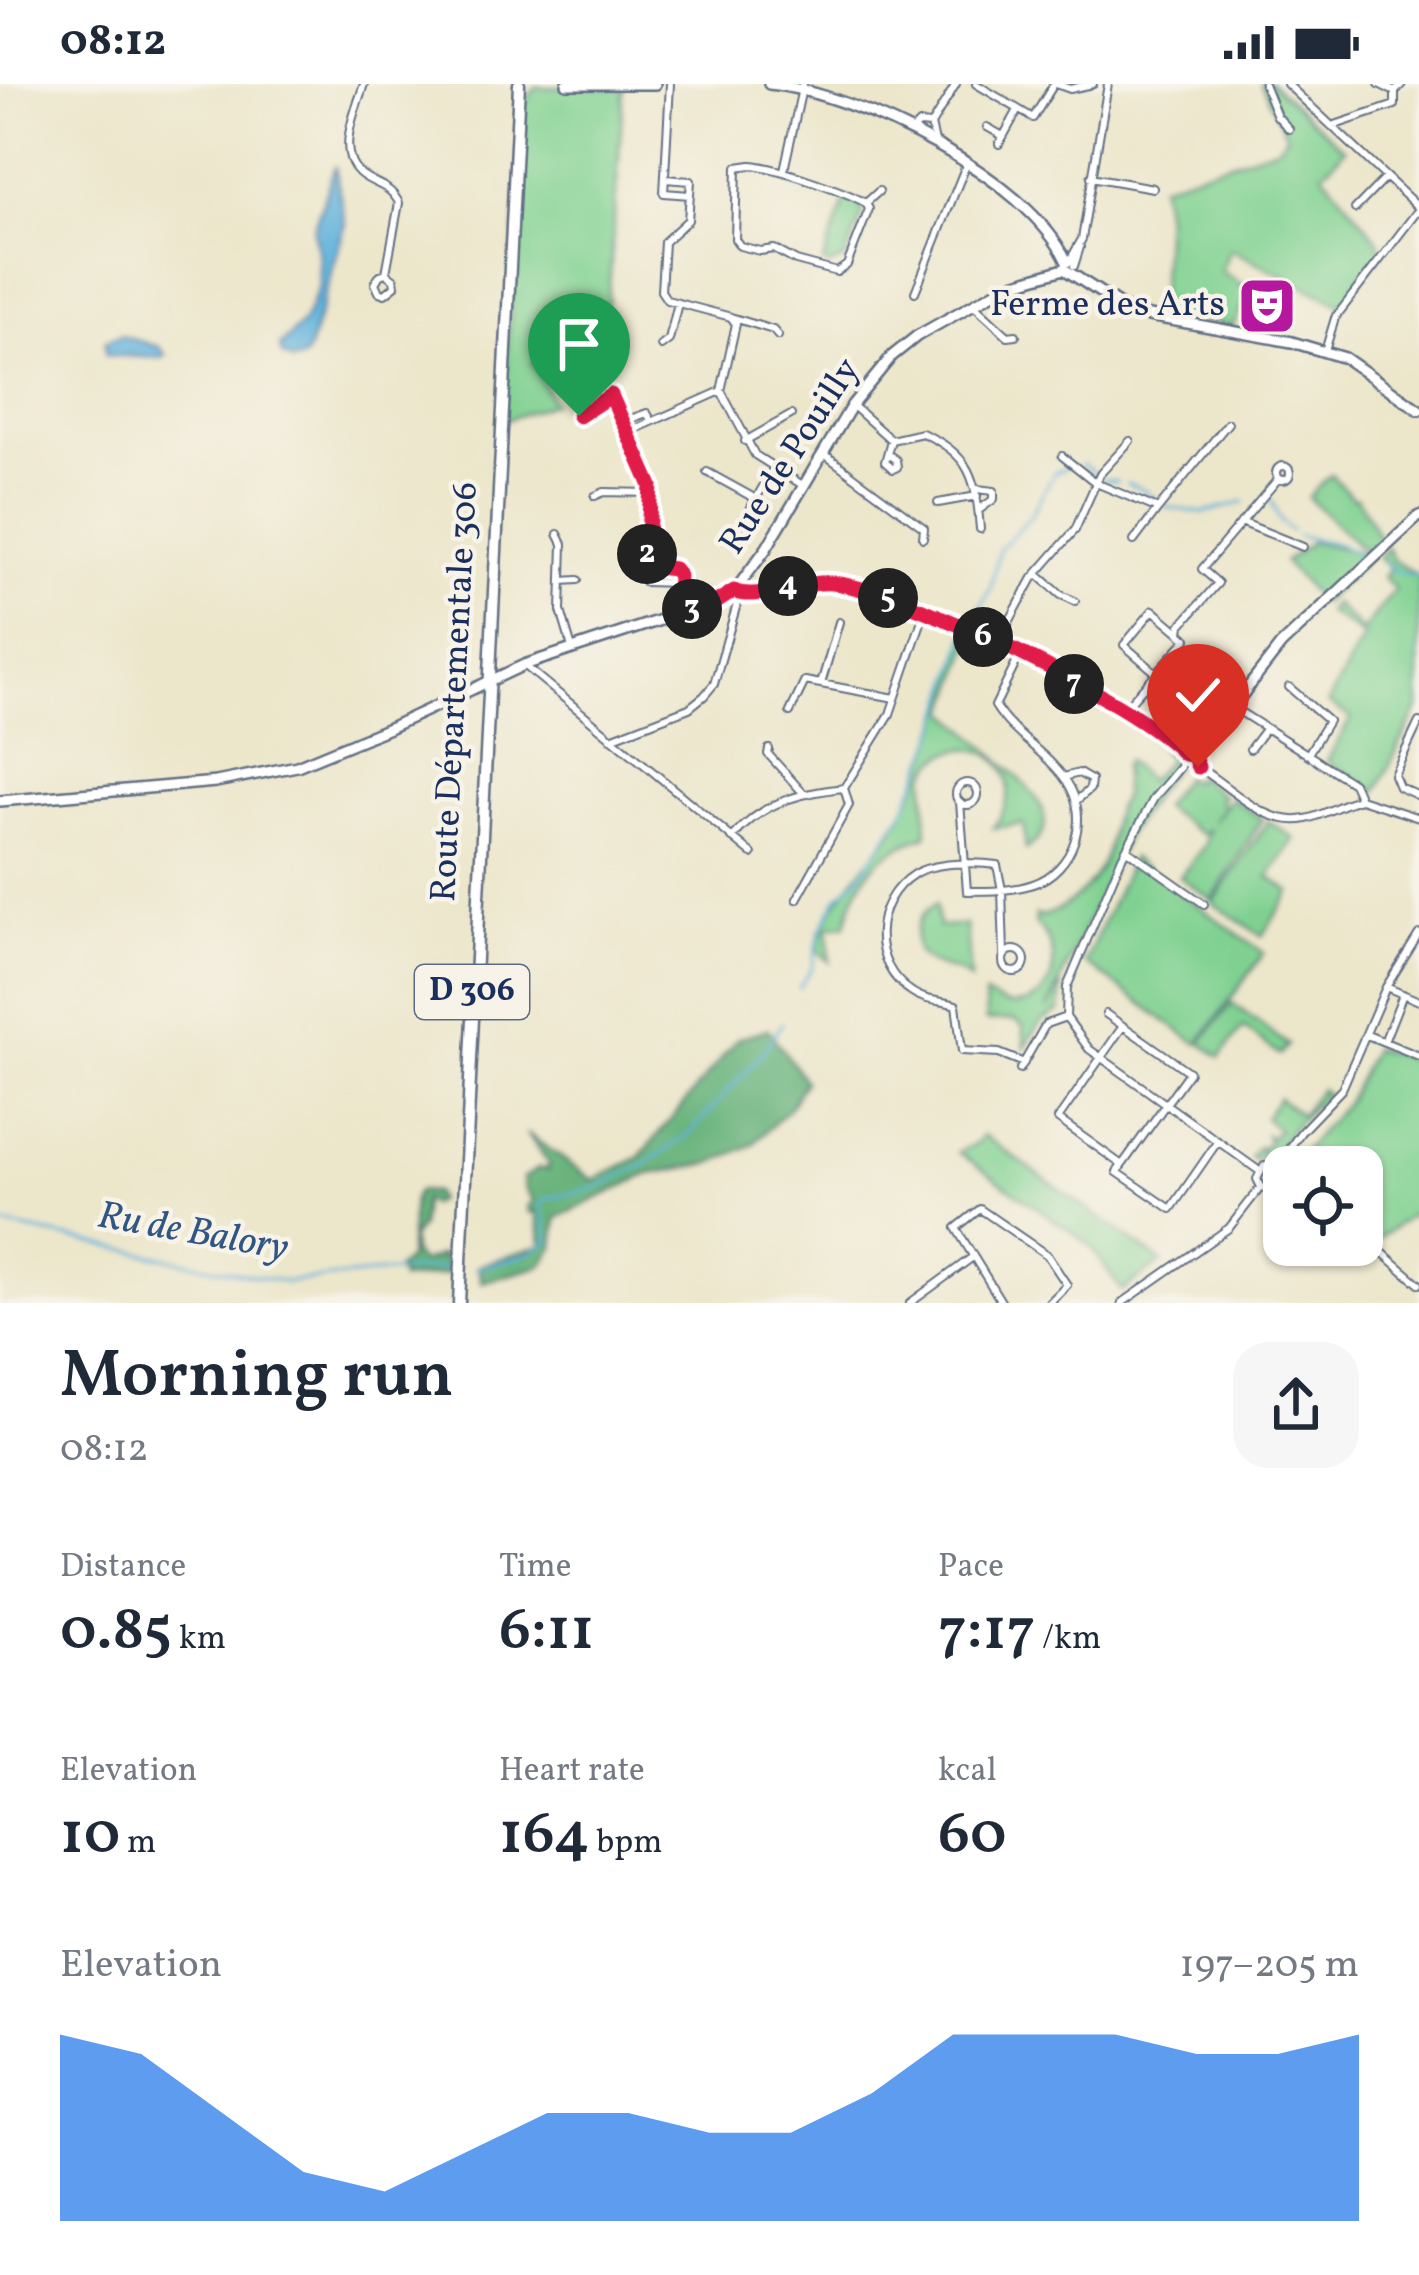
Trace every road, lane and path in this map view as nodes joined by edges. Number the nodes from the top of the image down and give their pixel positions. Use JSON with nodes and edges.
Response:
{"nodes":[{"id":1,"x":364,"y":84,"type":"edge"},
{"id":2,"x":519,"y":84,"type":"edge"},
{"id":3,"x":567,"y":84,"type":"edge"},
{"id":4,"x":646,"y":84,"type":"edge"},
{"id":5,"x":655,"y":84,"type":"edge"},
{"id":6,"x":670,"y":84,"type":"edge"},
{"id":7,"x":769,"y":84,"type":"edge"},
{"id":8,"x":956,"y":84,"type":"edge"},
{"id":9,"x":976,"y":84,"type":"edge"},
{"id":10,"x":1055,"y":84,"type":"edge"},
{"id":11,"x":1093,"y":84,"type":"edge"},
{"id":12,"x":1108,"y":84,"type":"edge"},
{"id":13,"x":1264,"y":84,"type":"edge"},
{"id":14,"x":1287,"y":84,"type":"edge"},
{"id":15,"x":1378,"y":84,"type":"edge"},
{"id":16,"x":1402,"y":84,"type":"edge"},
{"id":17,"x":600,"y":85,"type":"edge"},
{"id":18,"x":803,"y":86,"type":"edge"},
{"id":19,"x":1395,"y":92,"type":"junction"},
{"id":20,"x":1018,"y":110,"type":"junction"},
{"id":21,"x":931,"y":124,"type":"junction"},
{"id":22,"x":1331,"y":126,"type":"junction"},
{"id":23,"x":986,"y":127,"type":"dead end"},
{"id":24,"x":1289,"y":129,"type":"dead end"},
{"id":25,"x":910,"y":132,"type":"junction"},
{"id":26,"x":933,"y":145,"type":"junction"},
{"id":27,"x":966,"y":165,"type":"junction"},
{"id":28,"x":784,"y":170,"type":"junction"},
{"id":29,"x":1091,"y":177,"type":"junction"},
{"id":30,"x":1386,"y":177,"type":"junction"},
{"id":31,"x":665,"y":179,"type":"junction"},
{"id":32,"x":1133,"y":188,"type":"junction"},
{"id":33,"x":1153,"y":188,"type":"dead end"},
{"id":34,"x":879,"y":191,"type":"dead end"},
{"id":35,"x":690,"y":195,"type":"junction"},
{"id":36,"x":1132,"y":199,"type":"dead end"},
{"id":37,"x":866,"y":202,"type":"junction"},
{"id":38,"x":1419,"y":208,"type":"edge"},
{"id":39,"x":1355,"y":209,"type":"dead end"},
{"id":40,"x":1069,"y":266,"type":"junction"},
{"id":41,"x":386,"y":274,"type":"dead end"},
{"id":42,"x":916,"y":292,"type":"dead end"},
{"id":43,"x":678,"y":303,"type":"junction"},
{"id":44,"x":973,"y":304,"type":"junction"},
{"id":45,"x":730,"y":317,"type":"junction"},
{"id":46,"x":1016,"y":334,"type":"dead end"},
{"id":47,"x":778,"y":336,"type":"dead end"},
{"id":48,"x":661,"y":346,"type":"dead end"},
{"id":49,"x":1325,"y":351,"type":"junction"},
{"id":50,"x":587,"y":354,"type":"dead end"},
{"id":51,"x":721,"y":391,"type":"junction"},
{"id":52,"x":611,"y":395,"type":"junction"},
{"id":53,"x":852,"y":405,"type":"junction"},
{"id":54,"x":1419,"y":410,"type":"edge"},
{"id":55,"x":790,"y":415,"type":"dead end"},
{"id":56,"x":579,"y":416,"type":"dead end"},
{"id":57,"x":622,"y":422,"type":"junction"},
{"id":58,"x":652,"y":422,"type":"junction"},
{"id":59,"x":1228,"y":423,"type":"dead end"},
{"id":60,"x":627,"y":433,"type":"junction"},
{"id":61,"x":891,"y":440,"type":"junction"},
{"id":62,"x":745,"y":441,"type":"junction"},
{"id":63,"x":1130,"y":441,"type":"dead end"},
{"id":64,"x":823,"y":453,"type":"junction"},
{"id":65,"x":888,"y":454,"type":"dead end"},
{"id":66,"x":1062,"y":456,"type":"dead end"},
{"id":67,"x":773,"y":469,"type":"junction"},
{"id":68,"x":707,"y":472,"type":"dead end"},
{"id":69,"x":1278,"y":478,"type":"dead end"},
{"id":70,"x":1096,"y":483,"type":"junction"},
{"id":71,"x":804,"y":486,"type":"junction"},
{"id":72,"x":650,"y":493,"type":"junction"},
{"id":73,"x":977,"y":493,"type":"junction"},
{"id":74,"x":595,"y":496,"type":"dead end"},
{"id":75,"x":756,"y":499,"type":"junction"},
{"id":76,"x":884,"y":499,"type":"junction"},
{"id":77,"x":938,"y":503,"type":"dead end"},
{"id":78,"x":877,"y":508,"type":"dead end"},
{"id":79,"x":1158,"y":509,"type":"junction"},
{"id":80,"x":979,"y":510,"type":"junction"},
{"id":81,"x":1419,"y":516,"type":"edge"},
{"id":82,"x":1241,"y":522,"type":"junction"},
{"id":83,"x":980,"y":529,"type":"dead end"},
{"id":84,"x":557,"y":534,"type":"dead end"},
{"id":85,"x":723,"y":534,"type":"dead end"},
{"id":86,"x":923,"y":538,"type":"dead end"},
{"id":87,"x":1134,"y":541,"type":"dead end"},
{"id":88,"x":1303,"y":547,"type":"dead end"},
{"id":89,"x":646,"y":566,"type":"junction"},
{"id":90,"x":1036,"y":574,"type":"junction"},
{"id":91,"x":578,"y":580,"type":"dead end"},
{"id":92,"x":562,"y":581,"type":"junction"},
{"id":93,"x":679,"y":584,"type":"junction"},
{"id":94,"x":734,"y":591,"type":"junction"},
{"id":95,"x":1075,"y":601,"type":"dead end"},
{"id":96,"x":925,"y":610,"type":"junction"},
{"id":97,"x":677,"y":614,"type":"junction"},
{"id":98,"x":839,"y":622,"type":"dead end"},
{"id":99,"x":1180,"y":633,"type":"junction"},
{"id":100,"x":997,"y":644,"type":"junction"},
{"id":101,"x":572,"y":648,"type":"junction"},
{"id":102,"x":1020,"y":656,"type":"junction"},
{"id":103,"x":524,"y":665,"type":"junction"},
{"id":104,"x":1156,"y":672,"type":"junction"},
{"id":105,"x":488,"y":681,"type":"junction"},
{"id":106,"x":820,"y":685,"type":"junction"},
{"id":107,"x":1289,"y":687,"type":"dead end"},
{"id":108,"x":896,"y":698,"type":"junction"},
{"id":109,"x":1233,"y":707,"type":"junction"},
{"id":110,"x":1124,"y":709,"type":"junction"},
{"id":111,"x":790,"y":712,"type":"dead end"},
{"id":112,"x":1419,"y":722,"type":"edge"},
{"id":113,"x":1266,"y":728,"type":"junction"},
{"id":114,"x":611,"y":738,"type":"junction"},
{"id":115,"x":769,"y":749,"type":"dead end"},
{"id":116,"x":1250,"y":749,"type":"dead end"},
{"id":117,"x":1187,"y":754,"type":"junction"},
{"id":118,"x":1308,"y":754,"type":"junction"},
{"id":119,"x":1196,"y":765,"type":"junction"},
{"id":120,"x":1180,"y":767,"type":"junction"},
{"id":121,"x":1064,"y":777,"type":"junction"},
{"id":122,"x":844,"y":788,"type":"junction"},
{"id":123,"x":804,"y":794,"type":"junction"},
{"id":124,"x":1419,"y":796,"type":"edge"},
{"id":125,"x":1360,"y":799,"type":"junction"},
{"id":126,"x":0,"y":801,"type":"edge"},
{"id":127,"x":960,"y":802,"type":"dead end"},
{"id":128,"x":1076,"y":802,"type":"junction"},
{"id":129,"x":1419,"y":818,"type":"edge"},
{"id":130,"x":732,"y":838,"type":"junction"},
{"id":131,"x":1126,"y":849,"type":"junction"},
{"id":132,"x":752,"y":854,"type":"dead end"},
{"id":133,"x":962,"y":865,"type":"junction"},
{"id":134,"x":1003,"y":890,"type":"junction"},
{"id":135,"x":797,"y":899,"type":"dead end"},
{"id":136,"x":1204,"y":904,"type":"dead end"},
{"id":137,"x":1419,"y":934,"type":"edge"},
{"id":138,"x":1004,"y":955,"type":"dead end"},
{"id":139,"x":1386,"y":987,"type":"junction"},
{"id":140,"x":1403,"y":994,"type":"junction"},
{"id":141,"x":1419,"y":1001,"type":"edge"},
{"id":142,"x":1106,"y":1014,"type":"dead end"},
{"id":143,"x":1066,"y":1017,"type":"junction"},
{"id":144,"x":1124,"y":1026,"type":"junction"},
{"id":145,"x":1367,"y":1035,"type":"junction"},
{"id":146,"x":1384,"y":1042,"type":"junction"},
{"id":147,"x":1419,"y":1056,"type":"edge"},
{"id":148,"x":1101,"y":1058,"type":"junction"},
{"id":149,"x":1166,"y":1104,"type":"junction"},
{"id":150,"x":1218,"y":1141,"type":"junction"},
{"id":151,"x":1291,"y":1146,"type":"edge"},
{"id":152,"x":1122,"y":1165,"type":"junction"},
{"id":153,"x":1263,"y":1168,"type":"edge"},
{"id":154,"x":1258,"y":1171,"type":"junction"},
{"id":155,"x":1261,"y":1187,"type":"joint"},
{"id":156,"x":1383,"y":1253,"type":"edge"},
{"id":157,"x":971,"y":1258,"type":"junction"},
{"id":158,"x":1419,"y":1284,"type":"edge"},
{"id":159,"x":458,"y":1303,"type":"edge"},
{"id":160,"x":910,"y":1303,"type":"edge"},
{"id":161,"x":1002,"y":1303,"type":"edge"},
{"id":162,"x":1049,"y":1303,"type":"edge"},
{"id":163,"x":1122,"y":1303,"type":"edge"}],
"edges":[{"from":1,"to":41,"type":"street"},
{"from":2,"to":105,"type":"main road","name":"Route Départementale 306","number":"D 306"},
{"from":3,"to":17,"type":"street"},
{"from":4,"to":5,"type":"street"},
{"from":4,"to":17,"type":"street"},
{"from":6,"to":31,"type":"street"},
{"from":7,"to":18,"type":"street"},
{"from":8,"to":21,"type":"street"},
{"from":9,"to":20,"type":"street"},
{"from":10,"to":11,"type":"street"},
{"from":10,"to":20,"type":"street"},
{"from":12,"to":29,"type":"street"},
{"from":13,"to":24,"type":"street"},
{"from":14,"to":22,"type":"street"},
{"from":15,"to":19,"type":"street"},
{"from":16,"to":19,"type":"street"},
{"from":18,"to":25,"type":"street"},
{"from":18,"to":28,"type":"street"},
{"from":19,"to":22,"type":"street"},
{"from":20,"to":23,"type":"street"},
{"from":21,"to":25,"type":"street"},
{"from":21,"to":26,"type":"street"},
{"from":22,"to":30,"type":"street"},
{"from":25,"to":26,"type":"street"},
{"from":26,"to":27,"type":"street"},
{"from":27,"to":40,"type":"street"},
{"from":27,"to":42,"type":"street"},
{"from":28,"to":37,"type":"street"},
{"from":28,"to":37,"type":"street"},
{"from":29,"to":32,"type":"street"},
{"from":29,"to":40,"type":"street"},
{"from":30,"to":38,"type":"street"},
{"from":30,"to":39,"type":"street"},
{"from":31,"to":35,"type":"street"},
{"from":31,"to":35,"type":"street"},
{"from":32,"to":33,"type":"street"},
{"from":32,"to":36,"type":"street"},
{"from":34,"to":37,"type":"street"},
{"from":35,"to":43,"type":"street"},
{"from":38,"to":49,"type":"street"},
{"from":40,"to":44,"type":"street","name":"Rue de Pouilly"},
{"from":40,"to":49,"type":"street"},
{"from":43,"to":45,"type":"street"},
{"from":43,"to":48,"type":"street"},
{"from":44,"to":46,"type":"street"},
{"from":44,"to":53,"type":"street","name":"Rue de Pouilly"},
{"from":45,"to":47,"type":"street"},
{"from":45,"to":51,"type":"street"},
{"from":49,"to":54,"type":"street"},
{"from":50,"to":52,"type":"street"},
{"from":51,"to":58,"type":"street"},
{"from":51,"to":62,"type":"street"},
{"from":52,"to":56,"type":"street"},
{"from":52,"to":57,"type":"street"},
{"from":53,"to":61,"type":"street"},
{"from":53,"to":64,"type":"street","name":"Rue de Pouilly"},
{"from":55,"to":62,"type":"street"},
{"from":57,"to":58,"type":"street"},
{"from":57,"to":60,"type":"street"},
{"from":58,"to":60,"type":"street"},
{"from":59,"to":79,"type":"street"},
{"from":60,"to":72,"type":"street"},
{"from":61,"to":65,"type":"street"},
{"from":61,"to":73,"type":"street"},
{"from":62,"to":67,"type":"street"},
{"from":63,"to":70,"type":"street"},
{"from":64,"to":71,"type":"street","name":"Rue de Pouilly"},
{"from":64,"to":76,"type":"street"},
{"from":66,"to":70,"type":"street"},
{"from":67,"to":71,"type":"street"},
{"from":67,"to":75,"type":"street"},
{"from":68,"to":75,"type":"street"},
{"from":69,"to":82,"type":"street"},
{"from":70,"to":79,"type":"street"},
{"from":70,"to":90,"type":"street"},
{"from":71,"to":94,"type":"street","name":"Rue de Pouilly"},
{"from":72,"to":74,"type":"street"},
{"from":72,"to":89,"type":"street"},
{"from":73,"to":77,"type":"street"},
{"from":73,"to":80,"type":"street"},
{"from":73,"to":80,"type":"street"},
{"from":75,"to":85,"type":"street"},
{"from":76,"to":78,"type":"street"},
{"from":76,"to":86,"type":"street"},
{"from":79,"to":87,"type":"street"},
{"from":80,"to":83,"type":"street"},
{"from":81,"to":109,"type":"street"},
{"from":82,"to":88,"type":"street"},
{"from":82,"to":99,"type":"street"},
{"from":84,"to":92,"type":"street"},
{"from":89,"to":93,"type":"street"},
{"from":89,"to":93,"type":"street"},
{"from":90,"to":95,"type":"street"},
{"from":90,"to":100,"type":"street"},
{"from":91,"to":92,"type":"street"},
{"from":92,"to":101,"type":"street"},
{"from":93,"to":97,"type":"street"},
{"from":94,"to":96,"type":"street"},
{"from":94,"to":97,"type":"street","name":"Rue de Pouilly"},
{"from":94,"to":114,"type":"street"},
{"from":96,"to":100,"type":"street"},
{"from":96,"to":108,"type":"street"},
{"from":97,"to":101,"type":"street","name":"Rue de Pouilly"},
{"from":98,"to":106,"type":"street"},
{"from":99,"to":104,"type":"street"},
{"from":99,"to":104,"type":"street"},
{"from":100,"to":102,"type":"street"},
{"from":101,"to":103,"type":"street","name":"Rue de Pouilly"},
{"from":102,"to":110,"type":"street"},
{"from":102,"to":121,"type":"street"},
{"from":103,"to":105,"type":"street","name":"Rue de Pouilly"},
{"from":103,"to":114,"type":"street"},
{"from":104,"to":110,"type":"street"},
{"from":105,"to":126,"type":"street","name":"Rue de Pouilly"},
{"from":105,"to":159,"type":"main road","name":"Route Départementale 306","number":"D 306"},
{"from":106,"to":108,"type":"street"},
{"from":106,"to":111,"type":"street"},
{"from":107,"to":118,"type":"street"},
{"from":108,"to":122,"type":"street"},
{"from":109,"to":113,"type":"street"},
{"from":109,"to":117,"type":"street"},
{"from":110,"to":117,"type":"street"},
{"from":112,"to":124,"type":"street"},
{"from":113,"to":116,"type":"street"},
{"from":113,"to":118,"type":"street"},
{"from":114,"to":130,"type":"street"},
{"from":115,"to":123,"type":"street"},
{"from":117,"to":119,"type":"street"},
{"from":117,"to":120,"type":"street"},
{"from":118,"to":125,"type":"street"},
{"from":119,"to":120,"type":"street"},
{"from":119,"to":125,"type":"street"},
{"from":120,"to":131,"type":"street"},
{"from":121,"to":128,"type":"street"},
{"from":121,"to":128,"type":"street"},
{"from":122,"to":123,"type":"street"},
{"from":122,"to":135,"type":"street"},
{"from":123,"to":130,"type":"street"},
{"from":125,"to":129,"type":"street"},
{"from":127,"to":133,"type":"street"},
{"from":128,"to":134,"type":"street"},
{"from":130,"to":132,"type":"street"},
{"from":131,"to":136,"type":"street"},
{"from":131,"to":143,"type":"street"},
{"from":133,"to":134,"type":"street"},
{"from":133,"to":134,"type":"street"},
{"from":133,"to":143,"type":"street"},
{"from":134,"to":138,"type":"street"},
{"from":137,"to":139,"type":"street"},
{"from":139,"to":140,"type":"street"},
{"from":139,"to":145,"type":"street"},
{"from":140,"to":141,"type":"street"},
{"from":140,"to":146,"type":"street"},
{"from":142,"to":144,"type":"street"},
{"from":143,"to":148,"type":"street"},
{"from":144,"to":148,"type":"street"},
{"from":144,"to":149,"type":"street"},
{"from":145,"to":146,"type":"street"},
{"from":145,"to":151,"type":"street"},
{"from":146,"to":147,"type":"street"},
{"from":148,"to":149,"type":"street"},
{"from":148,"to":152,"type":"street"},
{"from":149,"to":150,"type":"street"},
{"from":149,"to":152,"type":"street"},
{"from":150,"to":152,"type":"street"},
{"from":150,"to":154,"type":"street"},
{"from":153,"to":154,"type":"street"},
{"from":154,"to":155,"type":"street"},
{"from":155,"to":163,"type":"street"},
{"from":156,"to":158,"type":"street"},
{"from":157,"to":160,"type":"street"},
{"from":157,"to":161,"type":"street"},
{"from":157,"to":162,"type":"street"}]}
